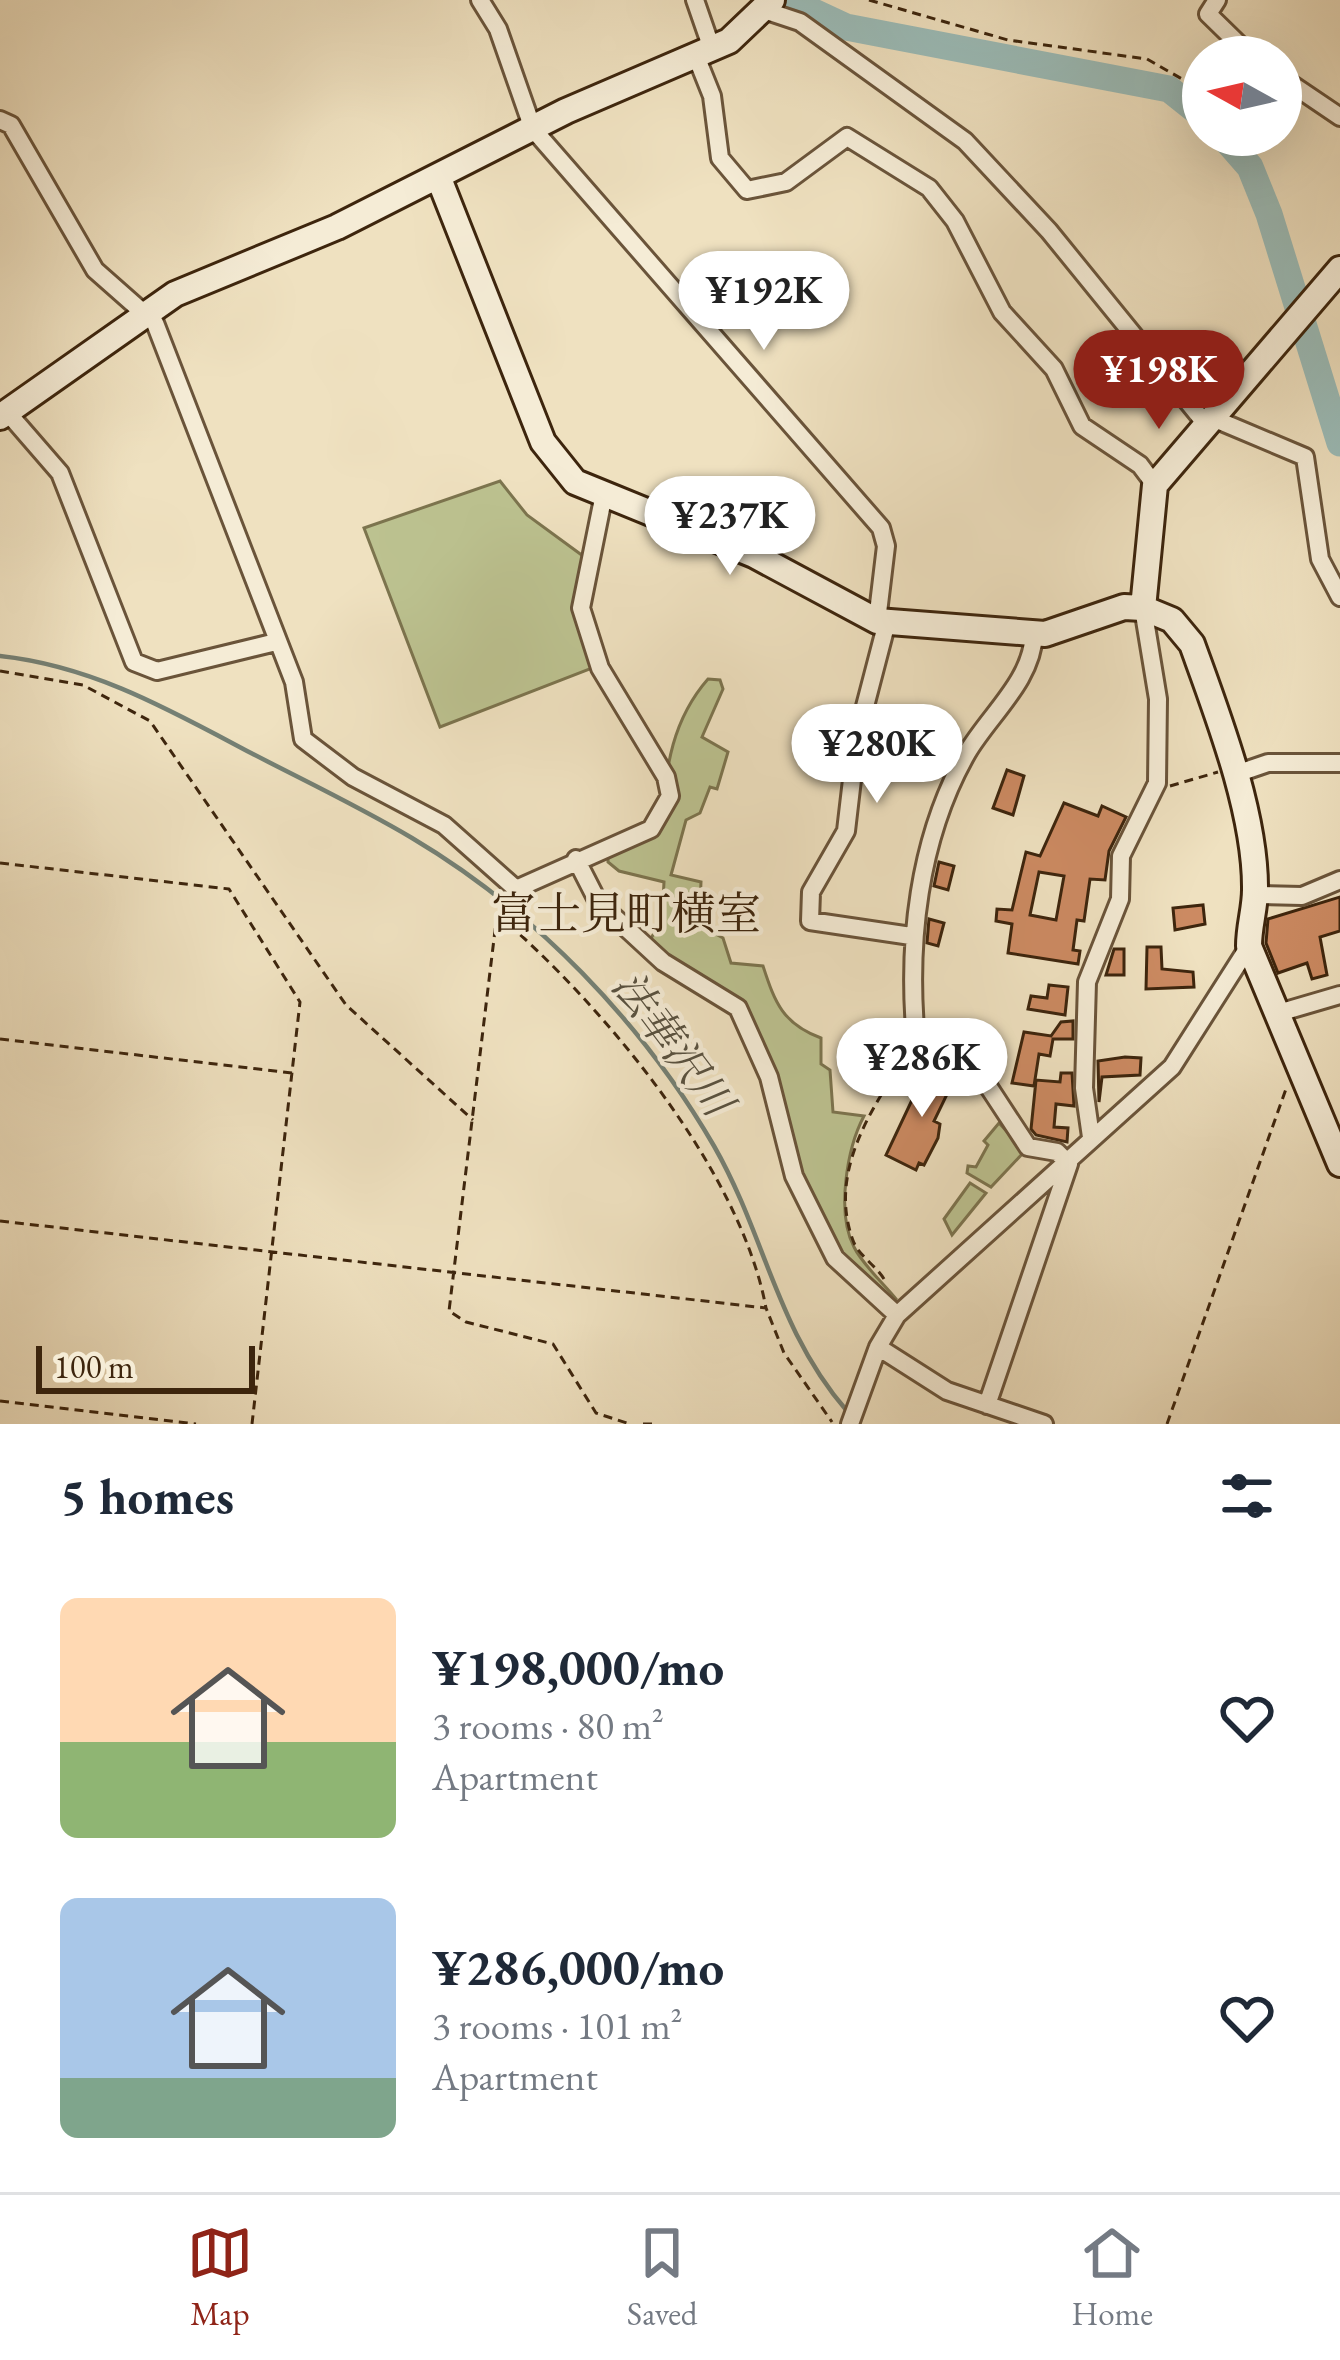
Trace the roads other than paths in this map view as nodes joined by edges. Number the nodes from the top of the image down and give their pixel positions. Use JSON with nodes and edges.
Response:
{"nodes":[{"id":1,"x":480,"y":0,"type":"edge"},
{"id":2,"x":695,"y":0,"type":"edge"},
{"id":3,"x":1217,"y":0,"type":"edge"},
{"id":4,"x":768,"y":6,"type":"edge"},
{"id":5,"x":1231,"y":36,"type":"edge"},
{"id":6,"x":704,"y":52,"type":"junction"},
{"id":7,"x":1302,"y":91,"type":"edge"},
{"id":8,"x":1340,"y":117,"type":"edge"},
{"id":9,"x":0,"y":120,"type":"edge"},
{"id":10,"x":532,"y":129,"type":"junction"},
{"id":11,"x":437,"y":176,"type":"junction"},
{"id":12,"x":1340,"y":269,"type":"edge"},
{"id":13,"x":149,"y":313,"type":"junction"},
{"id":14,"x":4,"y":415,"type":"edge"},
{"id":15,"x":1208,"y":420,"type":"junction"},
{"id":16,"x":1155,"y":485,"type":"junction"},
{"id":17,"x":604,"y":494,"type":"junction"},
{"id":18,"x":1340,"y":597,"type":"edge"},
{"id":19,"x":1143,"y":608,"type":"junction"},
{"id":20,"x":882,"y":621,"type":"junction"},
{"id":21,"x":1034,"y":634,"type":"junction"},
{"id":22,"x":276,"y":642,"type":"junction"},
{"id":23,"x":1340,"y":763,"type":"edge"},
{"id":24,"x":1232,"y":771,"type":"junction"},
{"id":25,"x":576,"y":859,"type":"junction"},
{"id":26,"x":1340,"y":880,"type":"edge"},
{"id":27,"x":1255,"y":895,"type":"junction"},
{"id":28,"x":910,"y":936,"type":"junction"},
{"id":29,"x":1249,"y":946,"type":"junction"},
{"id":30,"x":1340,"y":995,"type":"edge"},
{"id":31,"x":1274,"y":1014,"type":"junction"},
{"id":32,"x":1091,"y":1138,"type":"junction"},
{"id":33,"x":1065,"y":1158,"type":"junction"},
{"id":34,"x":1340,"y":1164,"type":"edge"},
{"id":35,"x":901,"y":1310,"type":"junction"},
{"id":36,"x":878,"y":1347,"type":"junction"},
{"id":37,"x":986,"y":1405,"type":"junction"},
{"id":38,"x":850,"y":1424,"type":"edge"},
{"id":39,"x":1044,"y":1424,"type":"edge"}],
"edges":[{"from":1,"to":10,"type":"street"},
{"from":2,"to":6,"type":"street"},
{"from":3,"to":5,"type":"street"},
{"from":4,"to":6,"type":"street"},
{"from":4,"to":15,"type":"street"},
{"from":6,"to":10,"type":"street"},
{"from":6,"to":16,"type":"street"},
{"from":7,"to":8,"type":"street"},
{"from":9,"to":13,"type":"street"},
{"from":10,"to":11,"type":"street"},
{"from":10,"to":20,"type":"street"},
{"from":11,"to":13,"type":"street"},
{"from":11,"to":17,"type":"street"},
{"from":12,"to":15,"type":"street"},
{"from":13,"to":14,"type":"street"},
{"from":13,"to":22,"type":"street"},
{"from":14,"to":22,"type":"street"},
{"from":15,"to":16,"type":"street"},
{"from":15,"to":18,"type":"street"},
{"from":16,"to":19,"type":"street"},
{"from":17,"to":20,"type":"street"},
{"from":17,"to":25,"type":"street"},
{"from":19,"to":21,"type":"street"},
{"from":19,"to":24,"type":"street"},
{"from":19,"to":32,"type":"street"},
{"from":20,"to":21,"type":"street"},
{"from":20,"to":28,"type":"street"},
{"from":21,"to":28,"type":"street"},
{"from":22,"to":25,"type":"street"},
{"from":23,"to":24,"type":"street"},
{"from":24,"to":27,"type":"street"},
{"from":25,"to":35,"type":"street"},
{"from":26,"to":27,"type":"street"},
{"from":27,"to":29,"type":"street"},
{"from":28,"to":33,"type":"street"},
{"from":29,"to":31,"type":"street"},
{"from":29,"to":32,"type":"street"},
{"from":30,"to":31,"type":"street"},
{"from":31,"to":34,"type":"street"},
{"from":32,"to":33,"type":"street"},
{"from":33,"to":35,"type":"street"},
{"from":33,"to":37,"type":"street"},
{"from":35,"to":36,"type":"street"},
{"from":36,"to":37,"type":"street"},
{"from":36,"to":38,"type":"street"},
{"from":37,"to":39,"type":"street"}]}
